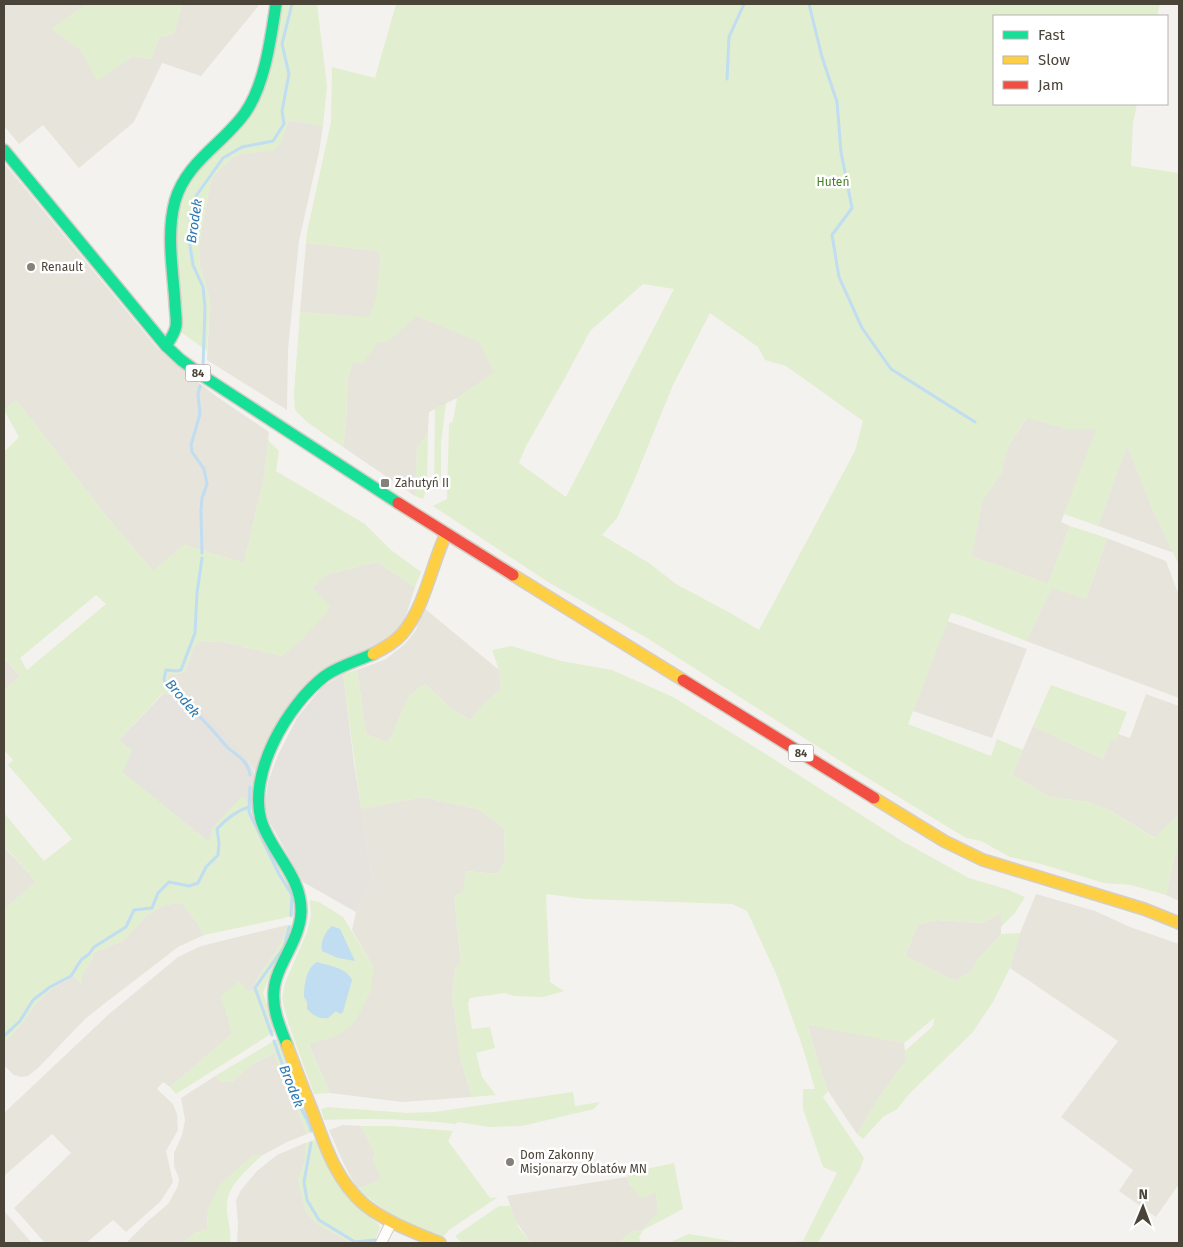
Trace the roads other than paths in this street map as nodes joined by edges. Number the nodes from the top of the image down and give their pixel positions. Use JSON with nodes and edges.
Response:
{"nodes":[{"id":1,"x":276,"y":4,"type":"edge"},
{"id":2,"x":4,"y":150,"type":"edge"},
{"id":3,"x":166,"y":346,"type":"junction"},
{"id":4,"x":446,"y":534,"type":"junction"},
{"id":5,"x":1179,"y":922,"type":"edge"},
{"id":6,"x":391,"y":1223,"type":"junction"},
{"id":7,"x":381,"y":1243,"type":"edge"},
{"id":8,"x":440,"y":1243,"type":"edge"}],
"edges":[{"from":1,"to":3,"type":"main road"},
{"from":2,"to":3,"type":"main road","number":"84"},
{"from":3,"to":4,"type":"main road","number":"84"},
{"from":4,"to":5,"type":"main road","number":"84"},
{"from":4,"to":6,"type":"main road"},
{"from":6,"to":7,"type":"street"},
{"from":6,"to":8,"type":"main road"}]}
